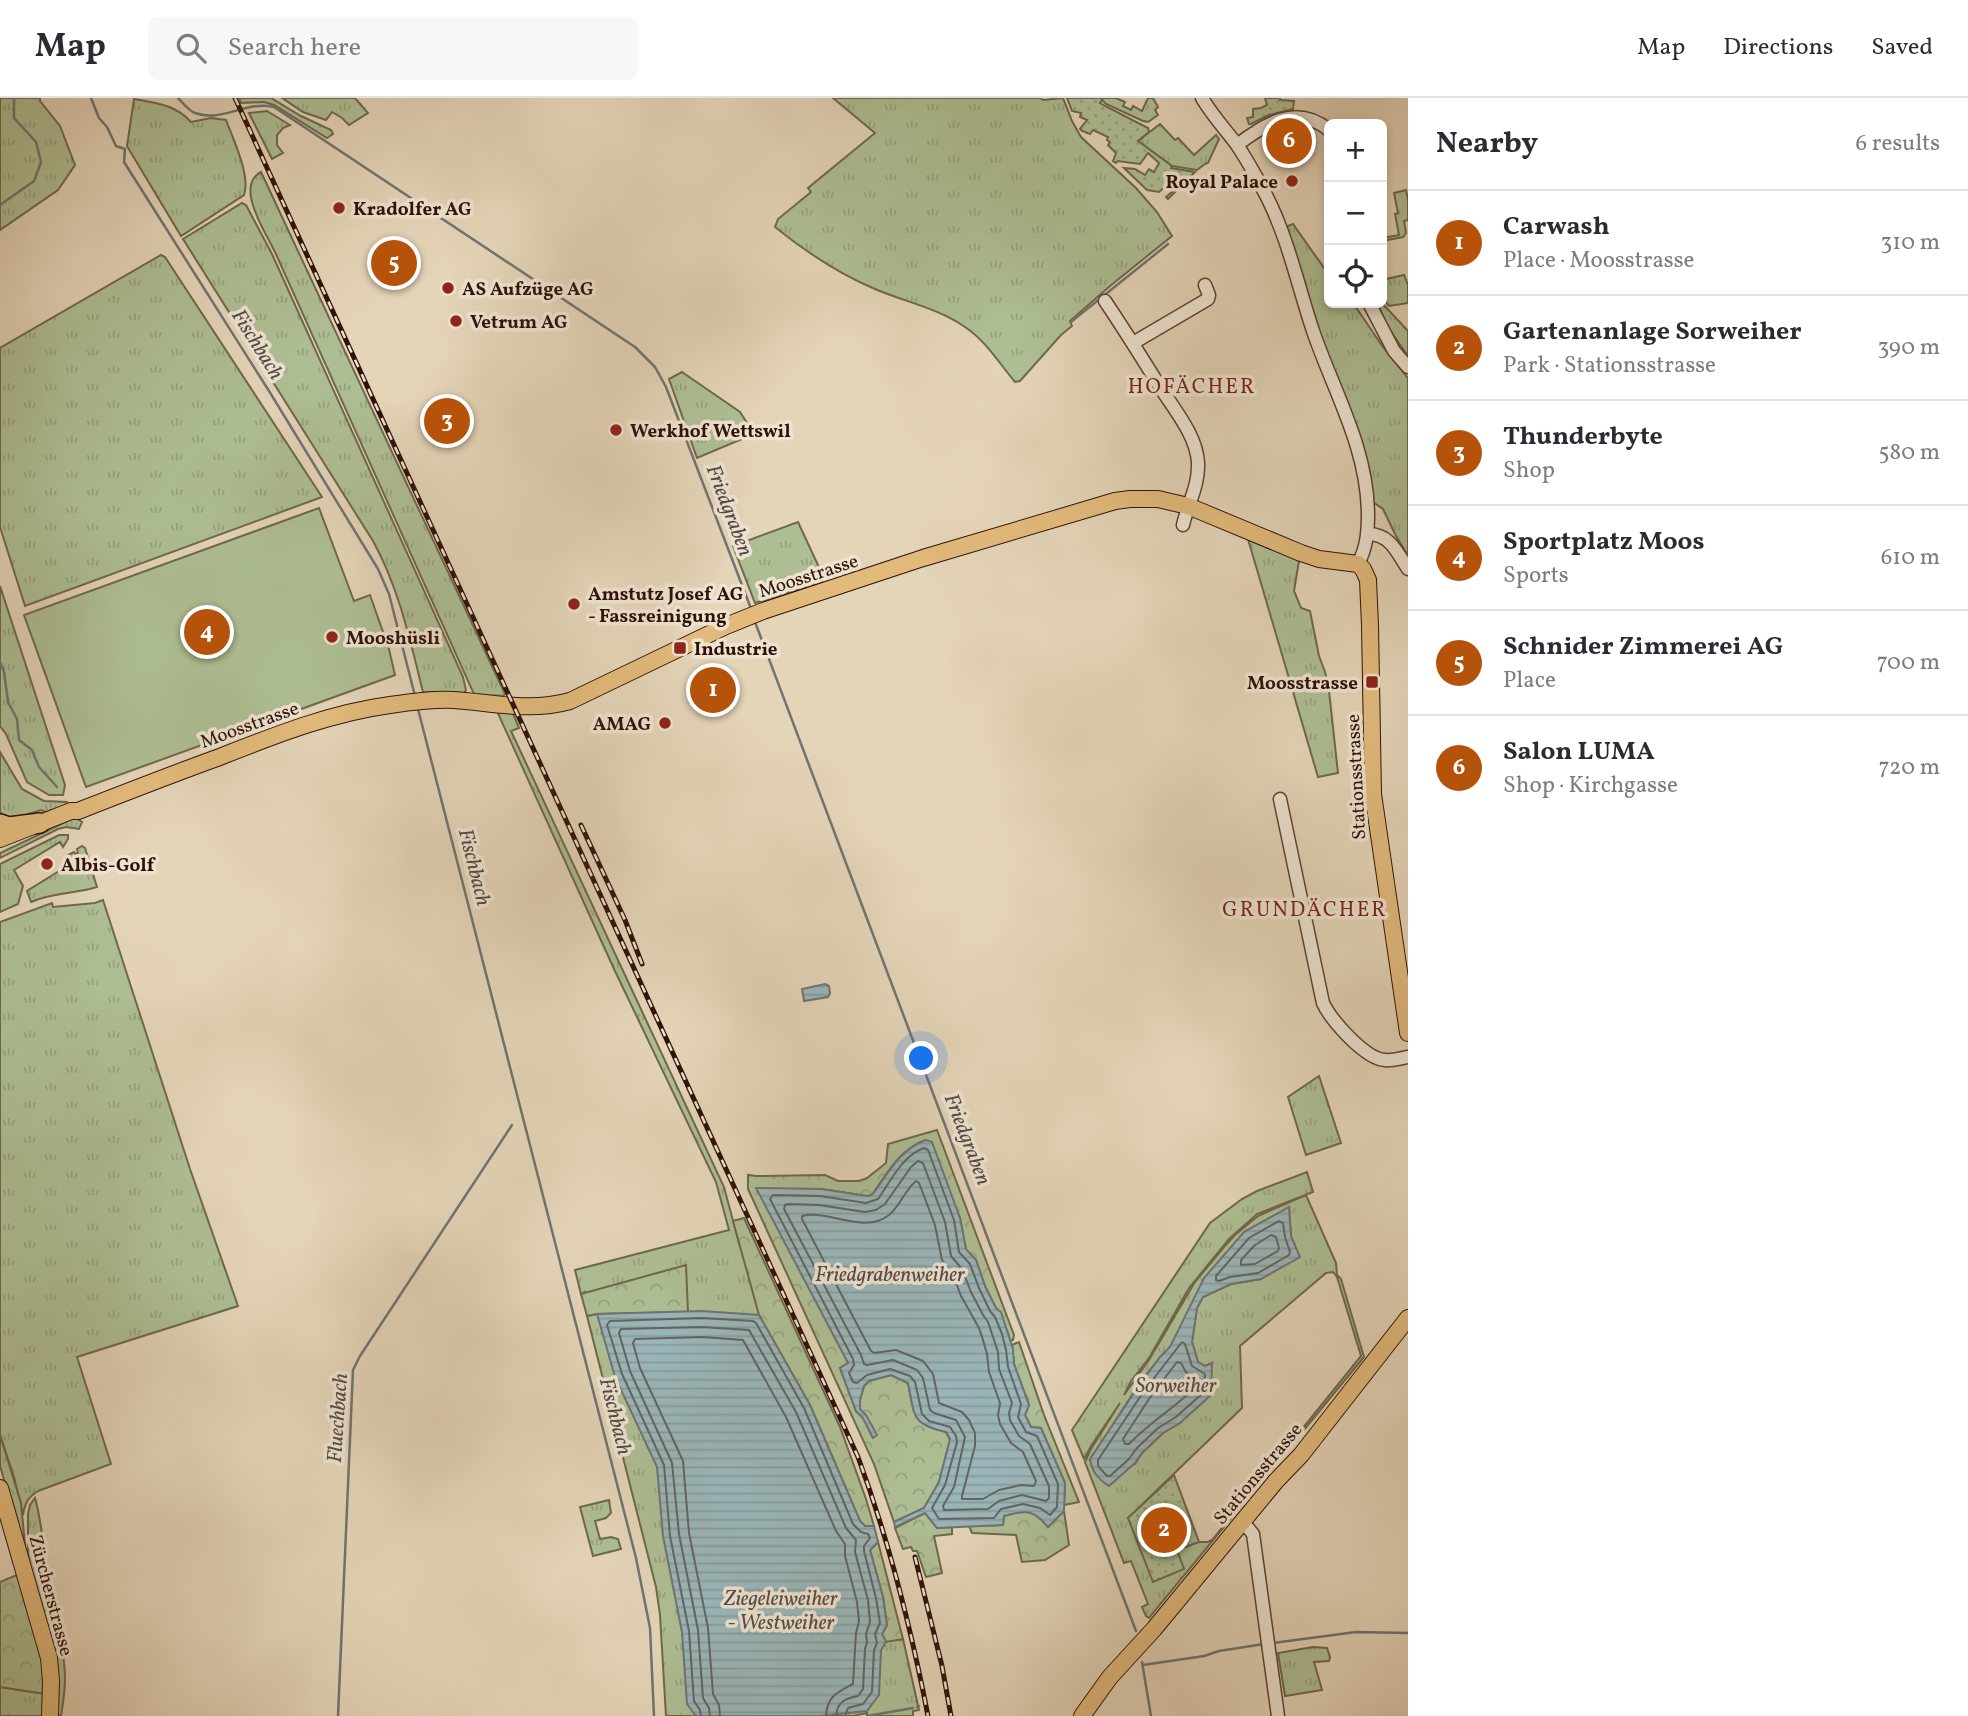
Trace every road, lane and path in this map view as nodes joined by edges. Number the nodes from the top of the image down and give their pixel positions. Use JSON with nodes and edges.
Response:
{"nodes":[{"id":1,"x":1202,"y":98,"type":"edge"},
{"id":2,"x":1324,"y":127,"type":"edge"},
{"id":3,"x":1237,"y":145,"type":"junction"},
{"id":4,"x":1205,"y":285,"type":"dead end"},
{"id":5,"x":1105,"y":301,"type":"dead end"},
{"id":6,"x":1372,"y":308,"type":"edge"},
{"id":7,"x":1133,"y":343,"type":"junction"},
{"id":8,"x":1408,"y":367,"type":"edge"},
{"id":9,"x":1188,"y":506,"type":"junction"},
{"id":10,"x":1184,"y":525,"type":"dead end"},
{"id":11,"x":1368,"y":534,"type":"junction"},
{"id":12,"x":1358,"y":564,"type":"junction"},
{"id":13,"x":1408,"y":569,"type":"edge"},
{"id":14,"x":1280,"y":799,"type":"dead end"},
{"id":15,"x":78,"y":811,"type":"junction"},
{"id":16,"x":40,"y":823,"type":"junction"},
{"id":17,"x":0,"y":824,"type":"edge"},
{"id":18,"x":0,"y":838,"type":"edge"},
{"id":19,"x":0,"y":847,"type":"edge"},
{"id":20,"x":1408,"y":1033,"type":"edge"},
{"id":21,"x":1408,"y":1057,"type":"edge"},
{"id":22,"x":1408,"y":1318,"type":"edge"},
{"id":23,"x":0,"y":1488,"type":"edge"},
{"id":24,"x":1243,"y":1522,"type":"junction"},
{"id":25,"x":50,"y":1716,"type":"edge"},
{"id":26,"x":1082,"y":1716,"type":"edge"},
{"id":27,"x":1278,"y":1716,"type":"edge"}],
"edges":[{"from":1,"to":3,"type":"street"},
{"from":2,"to":3,"type":"street"},
{"from":3,"to":11,"type":"street"},
{"from":4,"to":7,"type":"street"},
{"from":5,"to":7,"type":"street"},
{"from":6,"to":8,"type":"street"},
{"from":7,"to":9,"type":"street"},
{"from":9,"to":10,"type":"street"},
{"from":9,"to":12,"type":"main road","name":"Moosstrasse"},
{"from":9,"to":15,"type":"main road","name":"Moosstrasse"},
{"from":11,"to":12,"type":"street"},
{"from":11,"to":13,"type":"street"},
{"from":12,"to":20,"type":"main road","name":"Stationsstrasse"},
{"from":14,"to":21,"type":"street"},
{"from":15,"to":16,"type":"main road","name":"Moosstrasse"},
{"from":15,"to":19,"type":"main road","name":"Moosstrasse"},
{"from":16,"to":17,"type":"highway"},
{"from":16,"to":18,"type":"main road","name":"Moosstrasse"},
{"from":18,"to":19,"type":"main road"},
{"from":22,"to":24,"type":"main road","name":"Stationsstrasse"},
{"from":23,"to":25,"type":"main road","name":"Zürcherstrasse"},
{"from":24,"to":26,"type":"main road","name":"Stationsstrasse"},
{"from":24,"to":27,"type":"street"}]}
